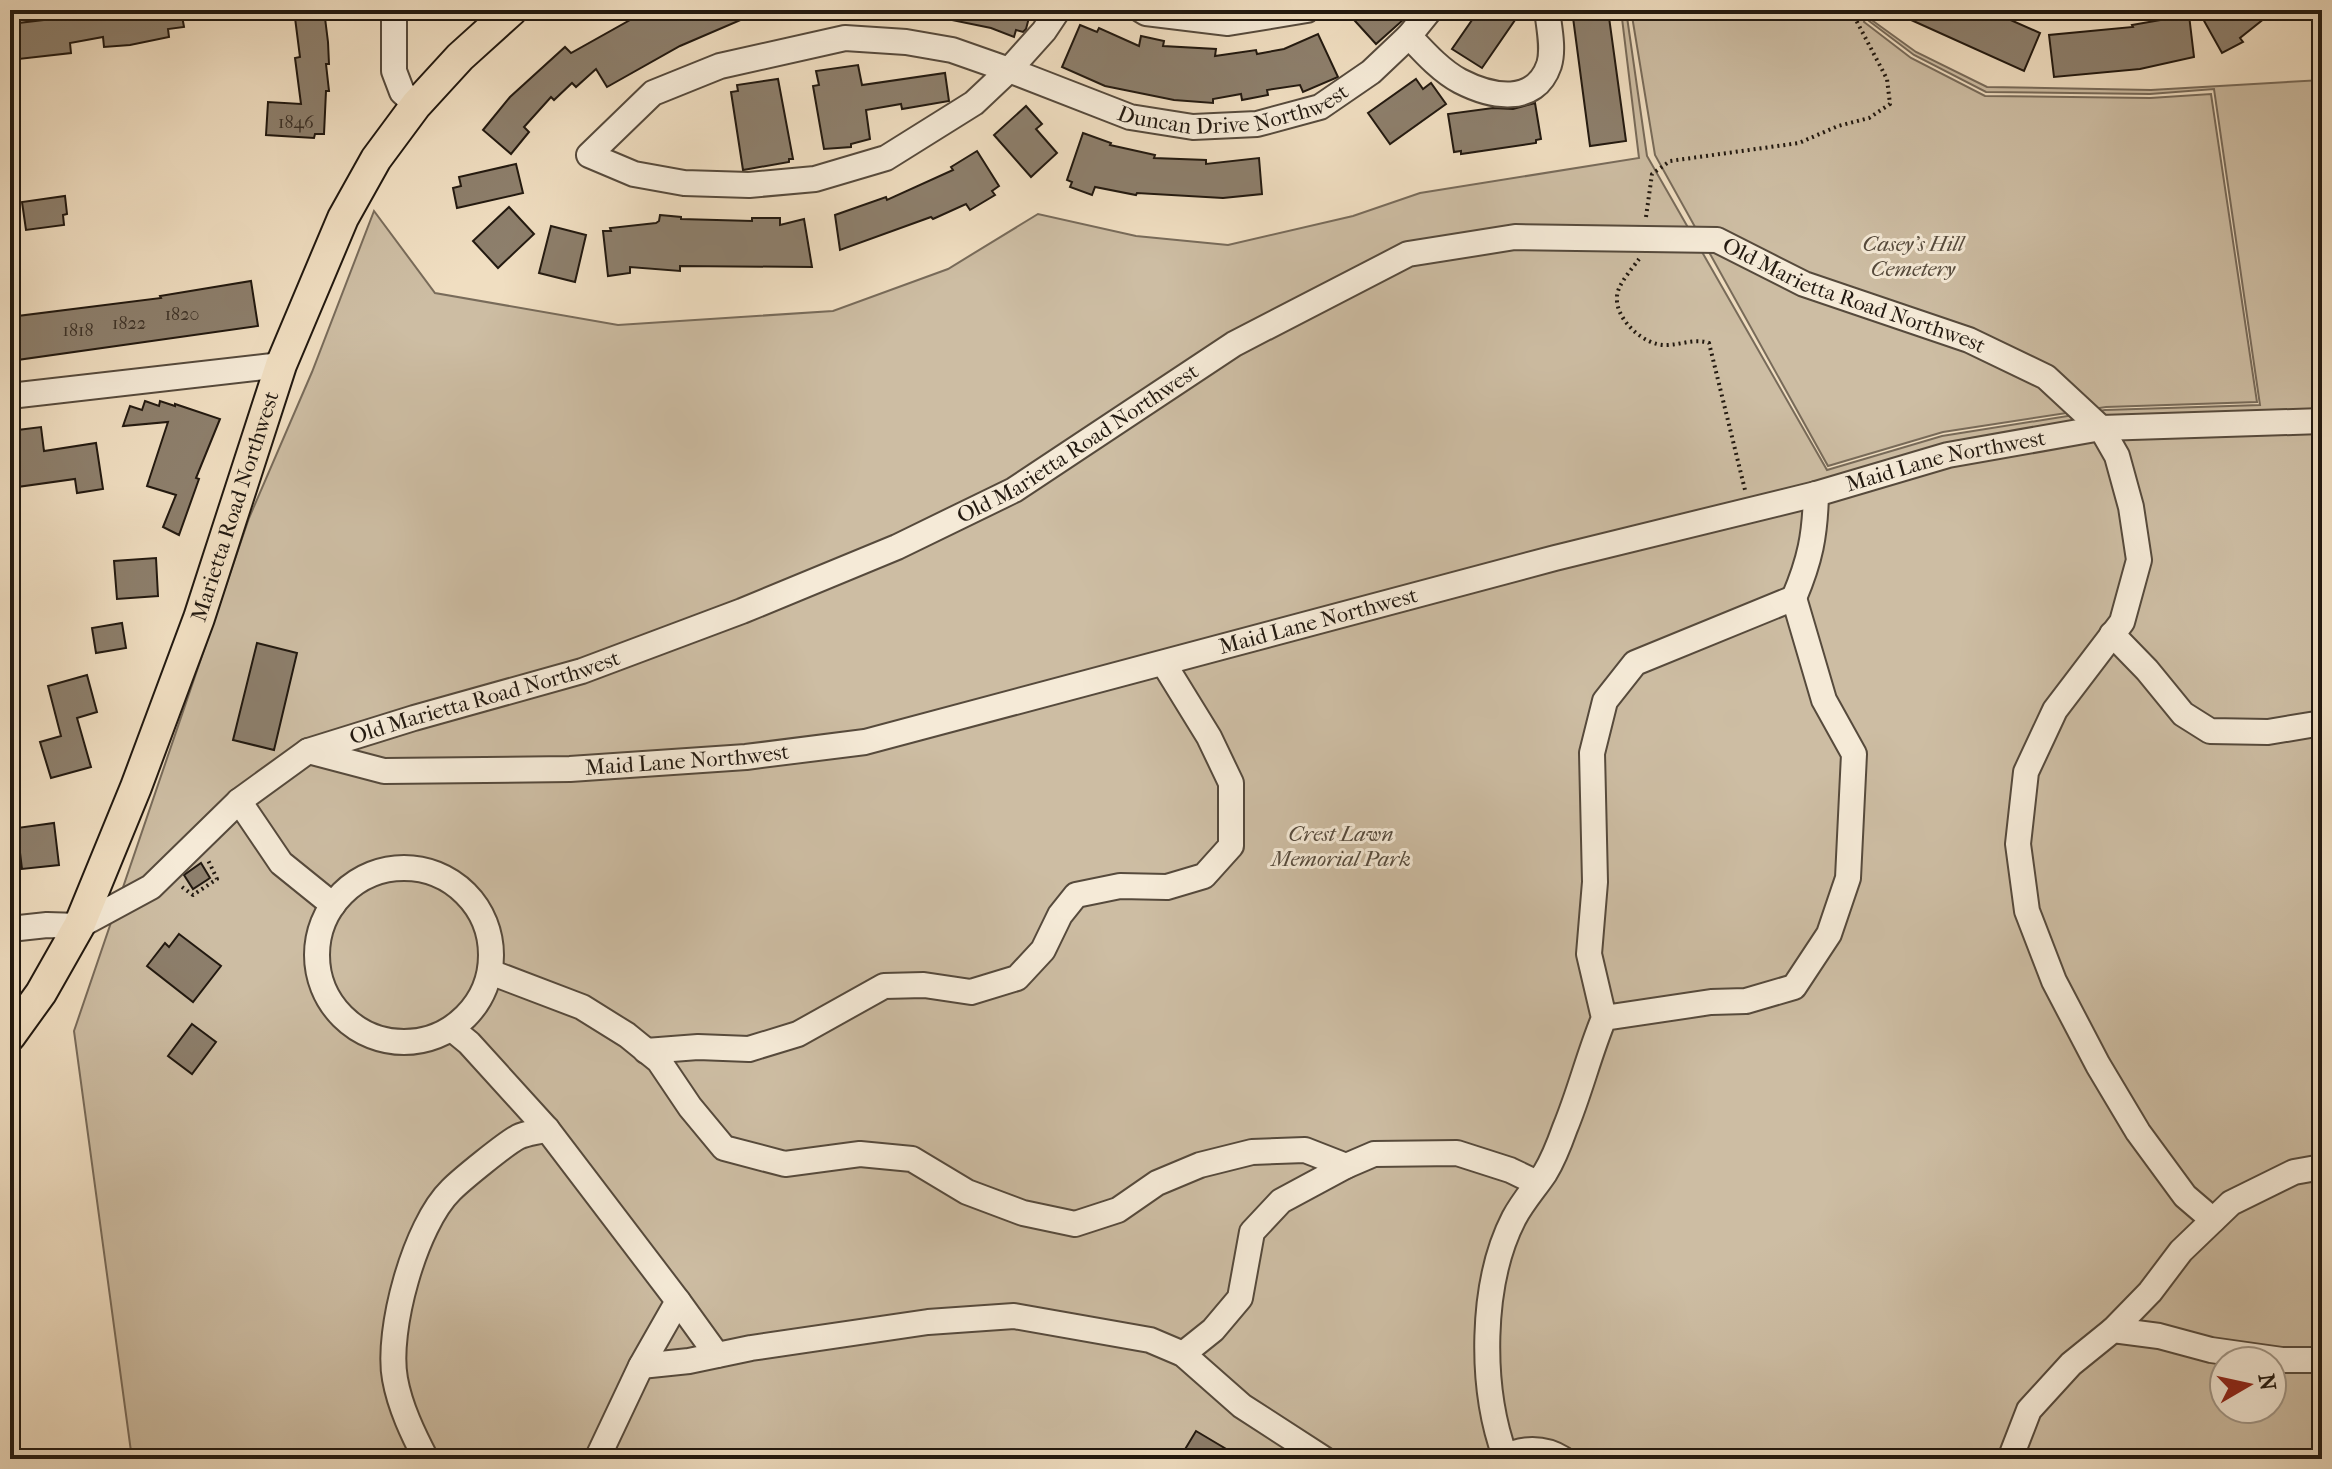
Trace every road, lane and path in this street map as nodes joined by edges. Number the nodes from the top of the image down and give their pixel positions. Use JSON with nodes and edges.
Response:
{"nodes":[{"id":1,"x":394,"y":10,"type":"edge"},
{"id":2,"x":512,"y":10,"type":"edge"},
{"id":3,"x":1058,"y":10,"type":"edge"},
{"id":4,"x":1141,"y":10,"type":"edge"},
{"id":5,"x":1307,"y":10,"type":"edge"},
{"id":6,"x":1430,"y":10,"type":"edge"},
{"id":7,"x":1547,"y":10,"type":"edge"},
{"id":8,"x":1855,"y":10,"type":"edge"},
{"id":9,"x":1409,"y":36,"type":"junction"},
{"id":10,"x":1009,"y":70,"type":"junction"},
{"id":11,"x":416,"y":105,"type":"junction"},
{"id":12,"x":1649,"y":240,"type":"junction"},
{"id":13,"x":281,"y":365,"type":"junction"},
{"id":14,"x":10,"y":396,"type":"edge"},
{"id":15,"x":2322,"y":421,"type":"edge"},
{"id":16,"x":2101,"y":428,"type":"junction"},
{"id":17,"x":1816,"y":494,"type":"junction"},
{"id":18,"x":1750,"y":509,"type":"junction"},
{"id":19,"x":1794,"y":598,"type":"junction"},
{"id":20,"x":2112,"y":634,"type":"junction"},
{"id":21,"x":1164,"y":664,"type":"junction"},
{"id":22,"x":2322,"y":723,"type":"edge"},
{"id":23,"x":308,"y":751,"type":"junction"},
{"id":24,"x":239,"y":801,"type":"junction"},
{"id":25,"x":333,"y":905,"type":"junction"},
{"id":26,"x":79,"y":926,"type":"junction"},
{"id":27,"x":10,"y":929,"type":"edge"},
{"id":28,"x":490,"y":972,"type":"junction"},
{"id":29,"x":1604,"y":1018,"type":"junction"},
{"id":30,"x":452,"y":1029,"type":"junction"},
{"id":31,"x":10,"y":1036,"type":"edge"},
{"id":32,"x":646,"y":1051,"type":"junction"},
{"id":33,"x":547,"y":1129,"type":"junction"},
{"id":34,"x":1346,"y":1166,"type":"junction"},
{"id":35,"x":2322,"y":1167,"type":"edge"},
{"id":36,"x":1535,"y":1182,"type":"junction"},
{"id":37,"x":2213,"y":1220,"type":"junction"},
{"id":38,"x":678,"y":1301,"type":"junction"},
{"id":39,"x":2113,"y":1330,"type":"junction"},
{"id":40,"x":1183,"y":1354,"type":"junction"},
{"id":41,"x":717,"y":1355,"type":"junction"},
{"id":42,"x":2322,"y":1360,"type":"edge"},
{"id":43,"x":641,"y":1366,"type":"junction"},
{"id":44,"x":1504,"y":1458,"type":"edge"},
{"id":45,"x":426,"y":1459,"type":"edge"},
{"id":46,"x":597,"y":1459,"type":"edge"},
{"id":47,"x":1324,"y":1459,"type":"edge"},
{"id":48,"x":1563,"y":1459,"type":"edge"},
{"id":49,"x":2010,"y":1459,"type":"edge"}],
"edges":[{"from":1,"to":11,"type":"street"},
{"from":2,"to":11,"type":"main road","name":"Marietta Road Northwest"},
{"from":3,"to":10,"type":"street","name":"Duncan Drive Northwest"},
{"from":4,"to":5,"type":"street"},
{"from":6,"to":9,"type":"street","name":"Duncan Drive Northwest"},
{"from":7,"to":9,"type":"street"},
{"from":8,"to":12,"type":"path"},
{"from":9,"to":10,"type":"street","name":"Duncan Drive Northwest"},
{"from":10,"to":10,"type":"street","name":"Duncan Drive Northwest"},
{"from":11,"to":13,"type":"main road","name":"Marietta Road Northwest"},
{"from":12,"to":16,"type":"street","name":"Old Marietta Road Northwest"},
{"from":12,"to":18,"type":"path"},
{"from":12,"to":23,"type":"street","name":"Old Marietta Road Northwest"},
{"from":13,"to":14,"type":"street"},
{"from":13,"to":26,"type":"main road","name":"Marietta Road Northwest"},
{"from":15,"to":16,"type":"street","name":"Maid Lane Northwest"},
{"from":16,"to":17,"type":"street","name":"Maid Lane Northwest"},
{"from":16,"to":20,"type":"street"},
{"from":17,"to":18,"type":"street","name":"Maid Lane Northwest"},
{"from":17,"to":19,"type":"street"},
{"from":18,"to":21,"type":"street","name":"Maid Lane Northwest"},
{"from":19,"to":29,"type":"street"},
{"from":19,"to":29,"type":"street"},
{"from":20,"to":22,"type":"street"},
{"from":20,"to":37,"type":"street"},
{"from":21,"to":23,"type":"street","name":"Maid Lane Northwest"},
{"from":21,"to":32,"type":"street"},
{"from":23,"to":24,"type":"street","name":"Old Marietta Road Northwest"},
{"from":24,"to":25,"type":"street"},
{"from":24,"to":26,"type":"street","name":"Old Marietta Road Northwest"},
{"from":25,"to":28,"type":"street"},
{"from":25,"to":30,"type":"street"},
{"from":26,"to":27,"type":"street"},
{"from":26,"to":31,"type":"main road","name":"Marietta Road Northwest"},
{"from":28,"to":30,"type":"street"},
{"from":28,"to":32,"type":"street"},
{"from":29,"to":36,"type":"street"},
{"from":30,"to":33,"type":"street"},
{"from":32,"to":34,"type":"street"},
{"from":33,"to":38,"type":"street"},
{"from":33,"to":45,"type":"street"},
{"from":34,"to":36,"type":"street"},
{"from":34,"to":40,"type":"street"},
{"from":35,"to":37,"type":"street"},
{"from":36,"to":44,"type":"street"},
{"from":37,"to":39,"type":"street"},
{"from":38,"to":41,"type":"street"},
{"from":38,"to":43,"type":"street"},
{"from":39,"to":42,"type":"street"},
{"from":39,"to":49,"type":"street"},
{"from":40,"to":41,"type":"street"},
{"from":40,"to":47,"type":"street"},
{"from":41,"to":43,"type":"street"},
{"from":43,"to":46,"type":"street"},
{"from":44,"to":48,"type":"street"}]}
